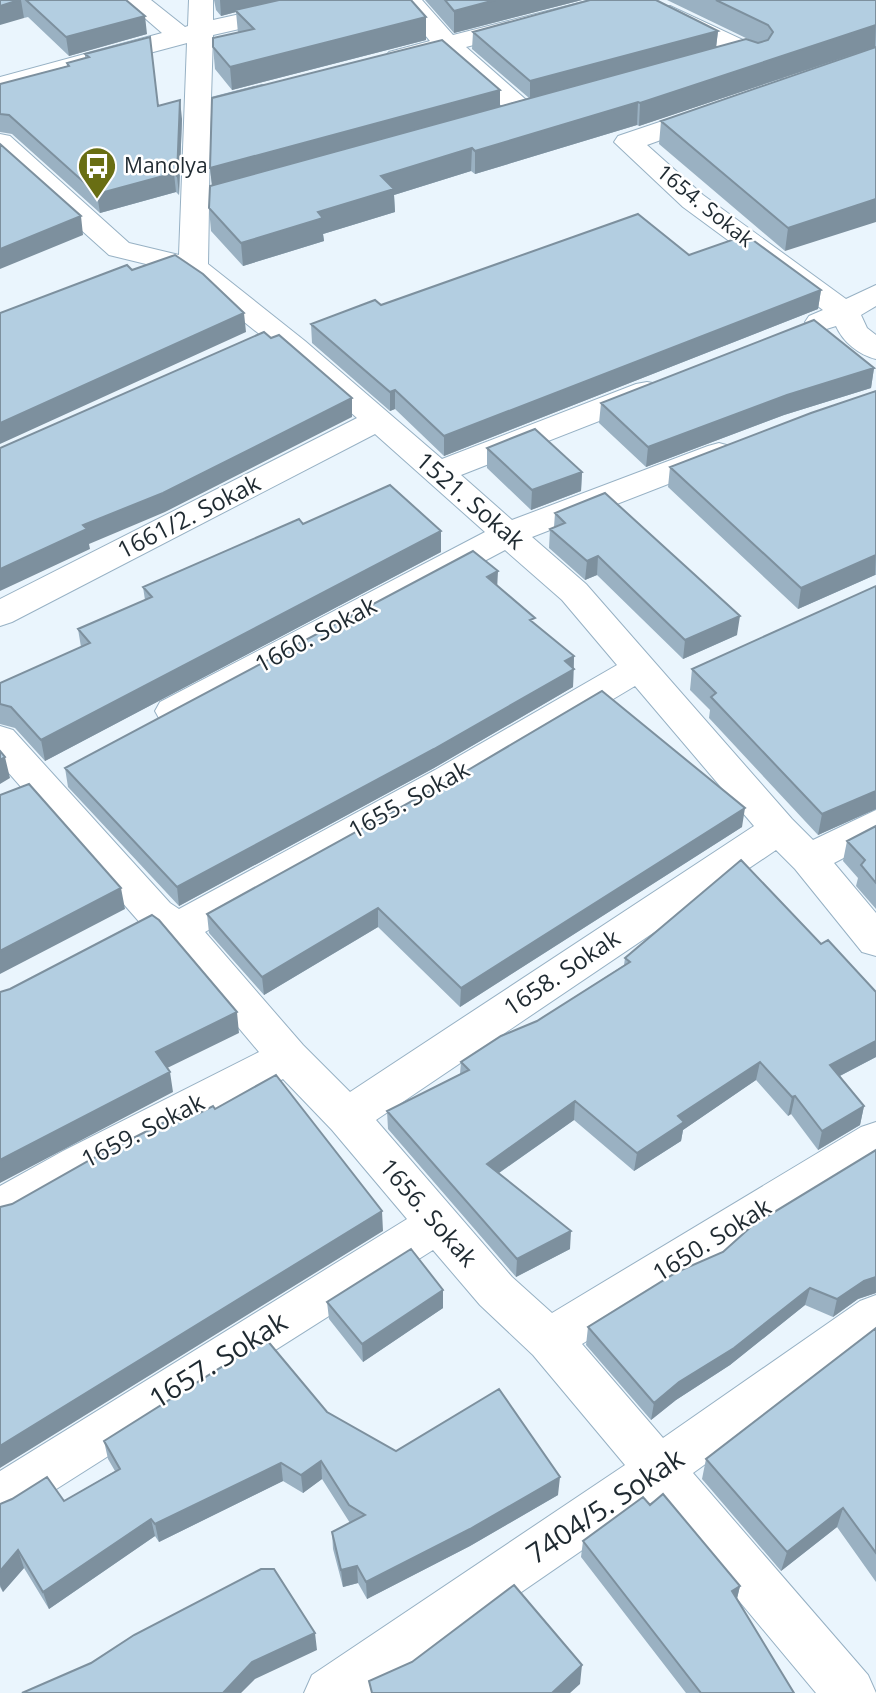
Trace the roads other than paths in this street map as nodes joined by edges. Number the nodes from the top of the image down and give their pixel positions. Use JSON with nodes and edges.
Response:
{"nodes":[{"id":1,"x":136,"y":0,"type":"edge"},
{"id":2,"x":201,"y":0,"type":"edge"},
{"id":3,"x":337,"y":0,"type":"edge"},
{"id":4,"x":408,"y":0,"type":"edge"},
{"id":5,"x":621,"y":0,"type":"edge"},
{"id":6,"x":654,"y":6,"type":"edge"},
{"id":7,"x":192,"y":34,"type":"junction"},
{"id":8,"x":447,"y":44,"type":"junction"},
{"id":9,"x":745,"y":51,"type":"junction"},
{"id":10,"x":706,"y":62,"type":"edge"},
{"id":11,"x":369,"y":65,"type":"edge"},
{"id":12,"x":0,"y":85,"type":"edge"},
{"id":13,"x":291,"y":85,"type":"edge"},
{"id":14,"x":769,"y":93,"type":"edge"},
{"id":15,"x":549,"y":104,"type":"edge"},
{"id":16,"x":730,"y":107,"type":"edge"},
{"id":17,"x":200,"y":109,"type":"junction"},
{"id":18,"x":523,"y":111,"type":"junction"},
{"id":19,"x":496,"y":118,"type":"edge"},
{"id":20,"x":0,"y":142,"type":"edge"},
{"id":21,"x":286,"y":177,"type":"edge"},
{"id":22,"x":194,"y":202,"type":"junction"},
{"id":23,"x":161,"y":259,"type":"junction"},
{"id":24,"x":193,"y":267,"type":"junction"},
{"id":25,"x":111,"y":278,"type":"edge"},
{"id":26,"x":876,"y":294,"type":"edge"},
{"id":27,"x":845,"y":312,"type":"junction"},
{"id":28,"x":794,"y":332,"type":"edge"},
{"id":29,"x":876,"y":350,"type":"edge"},
{"id":30,"x":680,"y":378,"type":"edge"},
{"id":31,"x":378,"y":420,"type":"junction"},
{"id":32,"x":746,"y":443,"type":"edge"},
{"id":33,"x":437,"y":473,"type":"junction"},
{"id":34,"x":508,"y":534,"type":"junction"},
{"id":35,"x":0,"y":614,"type":"edge"},
{"id":36,"x":659,"y":677,"type":"junction"},
{"id":37,"x":147,"y":725,"type":"edge"},
{"id":38,"x":0,"y":739,"type":"edge"},
{"id":39,"x":876,"y":824,"type":"edge"},
{"id":40,"x":778,"y":829,"type":"junction"},
{"id":41,"x":809,"y":859,"type":"junction"},
{"id":42,"x":151,"y":925,"type":"junction"},
{"id":43,"x":876,"y":941,"type":"edge"},
{"id":44,"x":288,"y":1057,"type":"junction"},
{"id":45,"x":347,"y":1118,"type":"junction"},
{"id":46,"x":876,"y":1140,"type":"edge"},
{"id":47,"x":0,"y":1208,"type":"edge"},
{"id":48,"x":437,"y":1224,"type":"junction"},
{"id":49,"x":876,"y":1315,"type":"edge"},
{"id":50,"x":549,"y":1340,"type":"junction"},
{"id":51,"x":658,"y":1470,"type":"junction"},
{"id":52,"x":0,"y":1498,"type":"edge"},
{"id":53,"x":330,"y":1693,"type":"edge"},
{"id":54,"x":850,"y":1693,"type":"edge"}],
"edges":[{"from":1,"to":7,"type":"street"},
{"from":2,"to":7,"type":"street"},
{"from":3,"to":7,"type":"street"},
{"from":4,"to":8,"type":"street"},
{"from":5,"to":8,"type":"street"},
{"from":6,"to":9,"type":"street"},
{"from":7,"to":12,"type":"street"},
{"from":7,"to":17,"type":"street"},
{"from":8,"to":11,"type":"street"},
{"from":8,"to":18,"type":"street"},
{"from":9,"to":10,"type":"street"},
{"from":9,"to":14,"type":"street"},
{"from":13,"to":17,"type":"street"},
{"from":15,"to":18,"type":"street"},
{"from":16,"to":27,"type":"street","name":"1654. Sokak"},
{"from":17,"to":22,"type":"street"},
{"from":18,"to":19,"type":"street"},
{"from":20,"to":23,"type":"street","name":"1521. Sokak"},
{"from":21,"to":22,"type":"street"},
{"from":22,"to":24,"type":"street"},
{"from":23,"to":24,"type":"street","name":"1521. Sokak"},
{"from":23,"to":25,"type":"street"},
{"from":24,"to":31,"type":"street","name":"1521. Sokak"},
{"from":26,"to":27,"type":"street"},
{"from":27,"to":28,"type":"street"},
{"from":27,"to":29,"type":"street","name":"1654. Sokak"},
{"from":30,"to":33,"type":"street"},
{"from":31,"to":33,"type":"street","name":"1521. Sokak"},
{"from":31,"to":35,"type":"street","name":"1661/2. Sokak"},
{"from":32,"to":34,"type":"street","name":"1660. Sokak"},
{"from":33,"to":34,"type":"street","name":"1521. Sokak"},
{"from":34,"to":36,"type":"street","name":"1521. Sokak"},
{"from":34,"to":37,"type":"street","name":"1660. Sokak"},
{"from":36,"to":40,"type":"street","name":"1521. Sokak"},
{"from":36,"to":42,"type":"street","name":"1655. Sokak"},
{"from":38,"to":42,"type":"street","name":"1656. Sokak"},
{"from":39,"to":41,"type":"street"},
{"from":40,"to":41,"type":"street","name":"1521. Sokak"},
{"from":40,"to":45,"type":"street","name":"1658. Sokak"},
{"from":41,"to":43,"type":"street","name":"1521. Sokak"},
{"from":42,"to":44,"type":"street","name":"1656. Sokak"},
{"from":44,"to":45,"type":"street","name":"1656. Sokak"},
{"from":44,"to":47,"type":"street","name":"1659. Sokak"},
{"from":45,"to":48,"type":"street","name":"1656. Sokak"},
{"from":46,"to":50,"type":"street","name":"1650. Sokak"},
{"from":48,"to":50,"type":"street","name":"1656. Sokak"},
{"from":48,"to":52,"type":"street","name":"1657. Sokak"},
{"from":49,"to":51,"type":"street","name":"7404/5. Sokak"},
{"from":50,"to":51,"type":"street","name":"1656. Sokak"},
{"from":51,"to":53,"type":"street","name":"7404/5. Sokak"},
{"from":51,"to":54,"type":"street","name":"1656. Sokak"}]}
